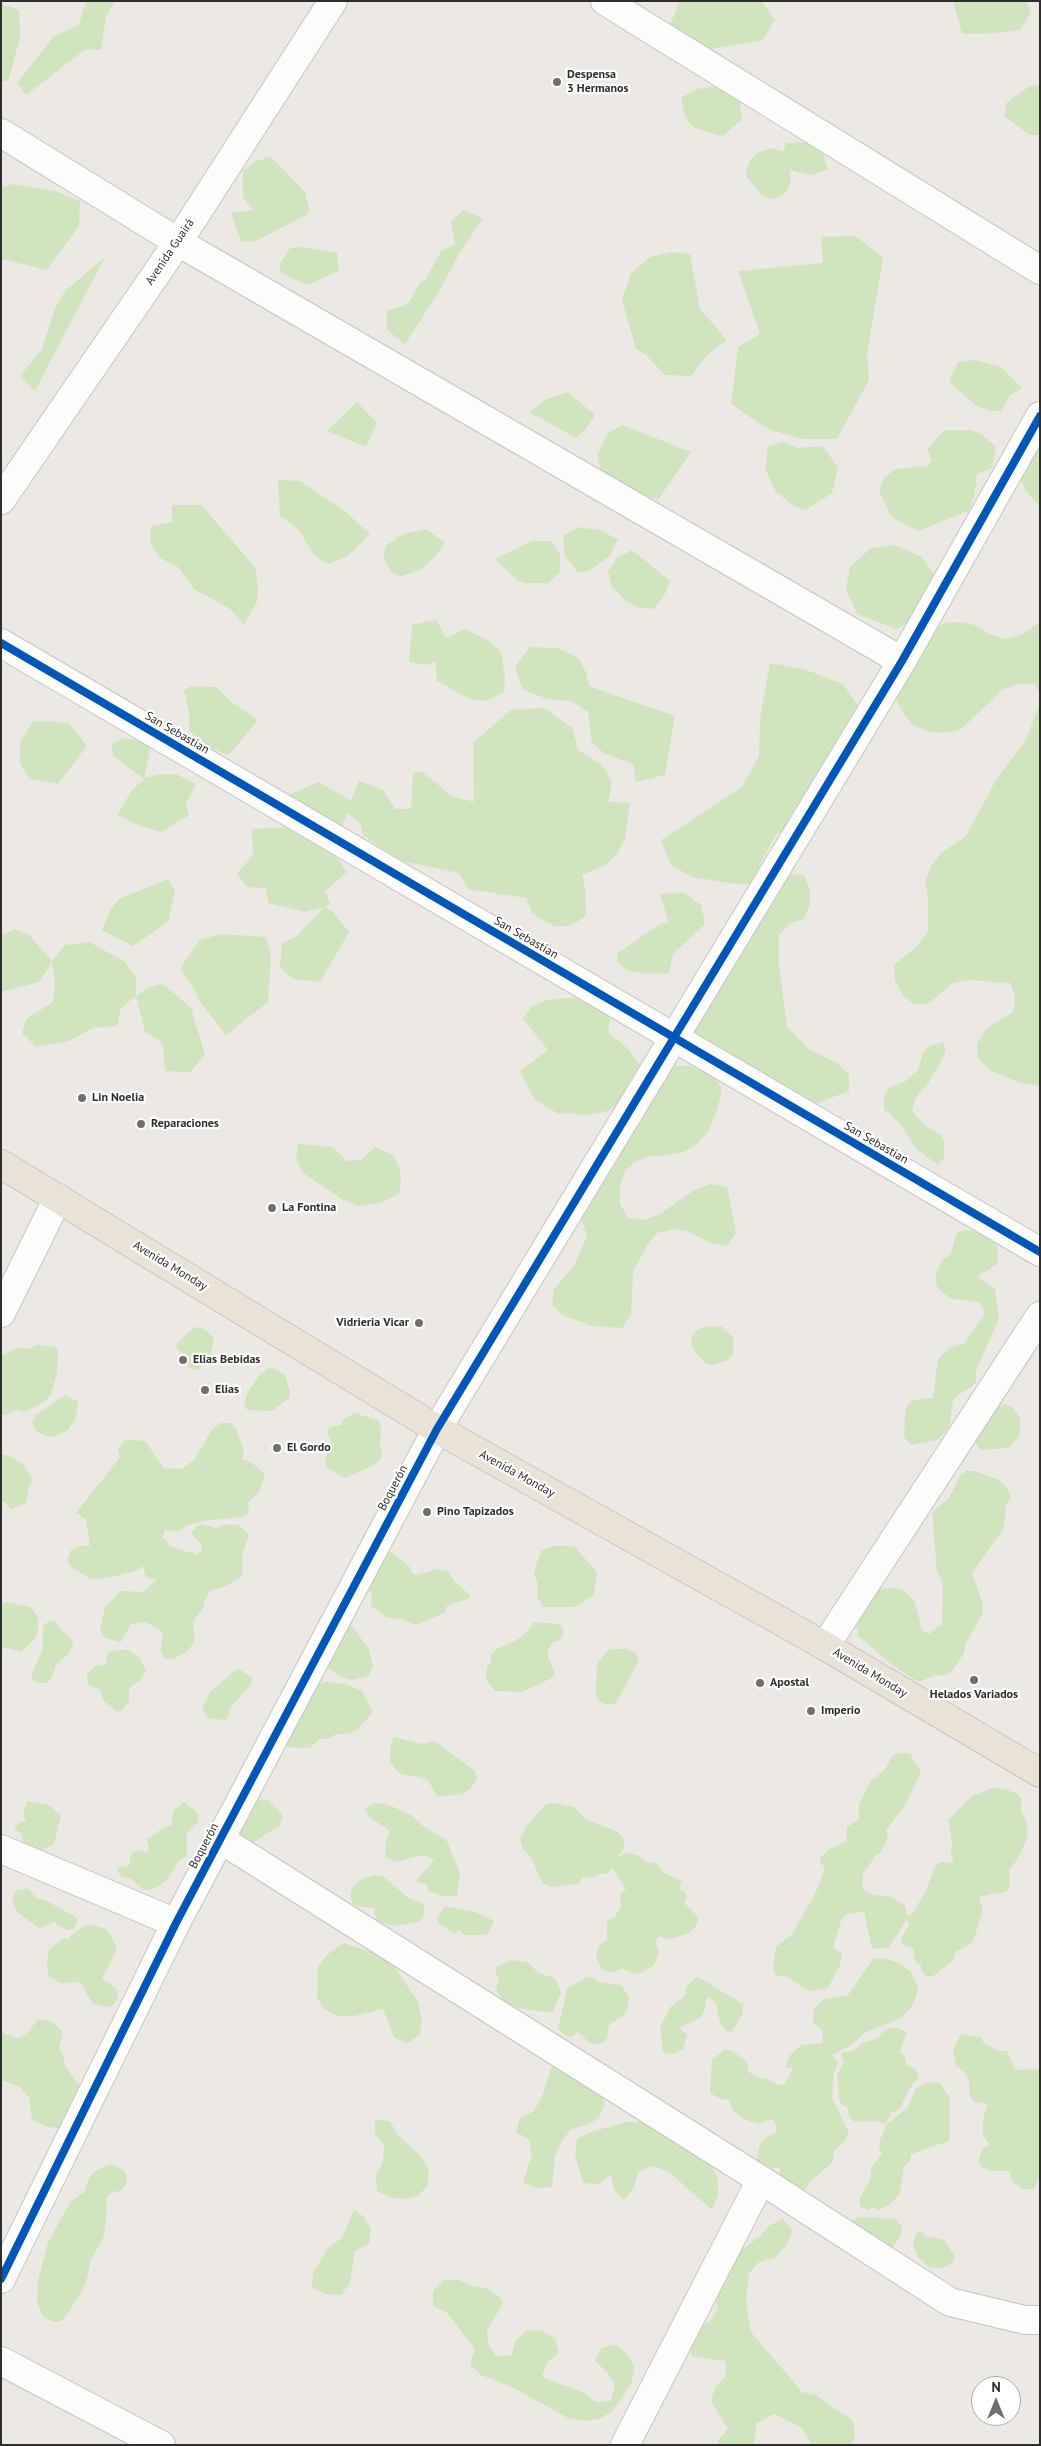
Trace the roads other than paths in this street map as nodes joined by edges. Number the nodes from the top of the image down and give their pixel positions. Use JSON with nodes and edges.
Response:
{"nodes":[{"id":1,"x":333,"y":1,"type":"edge"},
{"id":2,"x":605,"y":1,"type":"edge"},
{"id":3,"x":1,"y":133,"type":"edge"},
{"id":4,"x":178,"y":242,"type":"junction"},
{"id":5,"x":1040,"y":270,"type":"edge"},
{"id":6,"x":1040,"y":416,"type":"edge"},
{"id":7,"x":1,"y":500,"type":"edge"},
{"id":8,"x":1,"y":643,"type":"edge"},
{"id":9,"x":902,"y":661,"type":"junction"},
{"id":10,"x":675,"y":1038,"type":"junction"},
{"id":11,"x":1,"y":1164,"type":"edge"},
{"id":12,"x":58,"y":1198,"type":"junction"},
{"id":13,"x":1040,"y":1252,"type":"edge"},
{"id":14,"x":1,"y":1313,"type":"edge"},
{"id":15,"x":1040,"y":1316,"type":"edge"},
{"id":16,"x":437,"y":1429,"type":"junction"},
{"id":17,"x":824,"y":1646,"type":"junction"},
{"id":18,"x":1040,"y":1774,"type":"edge"},
{"id":19,"x":220,"y":1839,"type":"junction"},
{"id":20,"x":1,"y":1849,"type":"edge"},
{"id":21,"x":176,"y":1923,"type":"junction"},
{"id":22,"x":761,"y":2180,"type":"junction"},
{"id":23,"x":1,"y":2279,"type":"edge"},
{"id":24,"x":1040,"y":2320,"type":"edge"},
{"id":25,"x":1,"y":2361,"type":"edge"},
{"id":26,"x":161,"y":2445,"type":"edge"},
{"id":27,"x":625,"y":2445,"type":"edge"}],
"edges":[{"from":1,"to":4,"type":"street","name":"Avenida Guairá"},
{"from":2,"to":5,"type":"street"},
{"from":3,"to":4,"type":"street"},
{"from":4,"to":7,"type":"street","name":"Avenida Guairá"},
{"from":4,"to":9,"type":"street"},
{"from":6,"to":9,"type":"street","name":"Boquerón"},
{"from":8,"to":10,"type":"street","name":"San Sebastian"},
{"from":9,"to":10,"type":"street","name":"Boquerón"},
{"from":10,"to":13,"type":"street","name":"San Sebastian"},
{"from":10,"to":16,"type":"street","name":"Boquerón"},
{"from":11,"to":12,"type":"main road","name":"Avenida Monday"},
{"from":12,"to":14,"type":"street"},
{"from":12,"to":16,"type":"main road","name":"Avenida Monday"},
{"from":15,"to":17,"type":"street"},
{"from":16,"to":17,"type":"main road","name":"Avenida Monday"},
{"from":16,"to":19,"type":"street","name":"Boquerón"},
{"from":17,"to":18,"type":"main road","name":"Avenida Monday"},
{"from":19,"to":21,"type":"street","name":"Boquerón"},
{"from":19,"to":22,"type":"street"},
{"from":20,"to":21,"type":"street"},
{"from":21,"to":23,"type":"street","name":"Boquerón"},
{"from":22,"to":24,"type":"street"},
{"from":22,"to":27,"type":"street"},
{"from":25,"to":26,"type":"street"}]}
